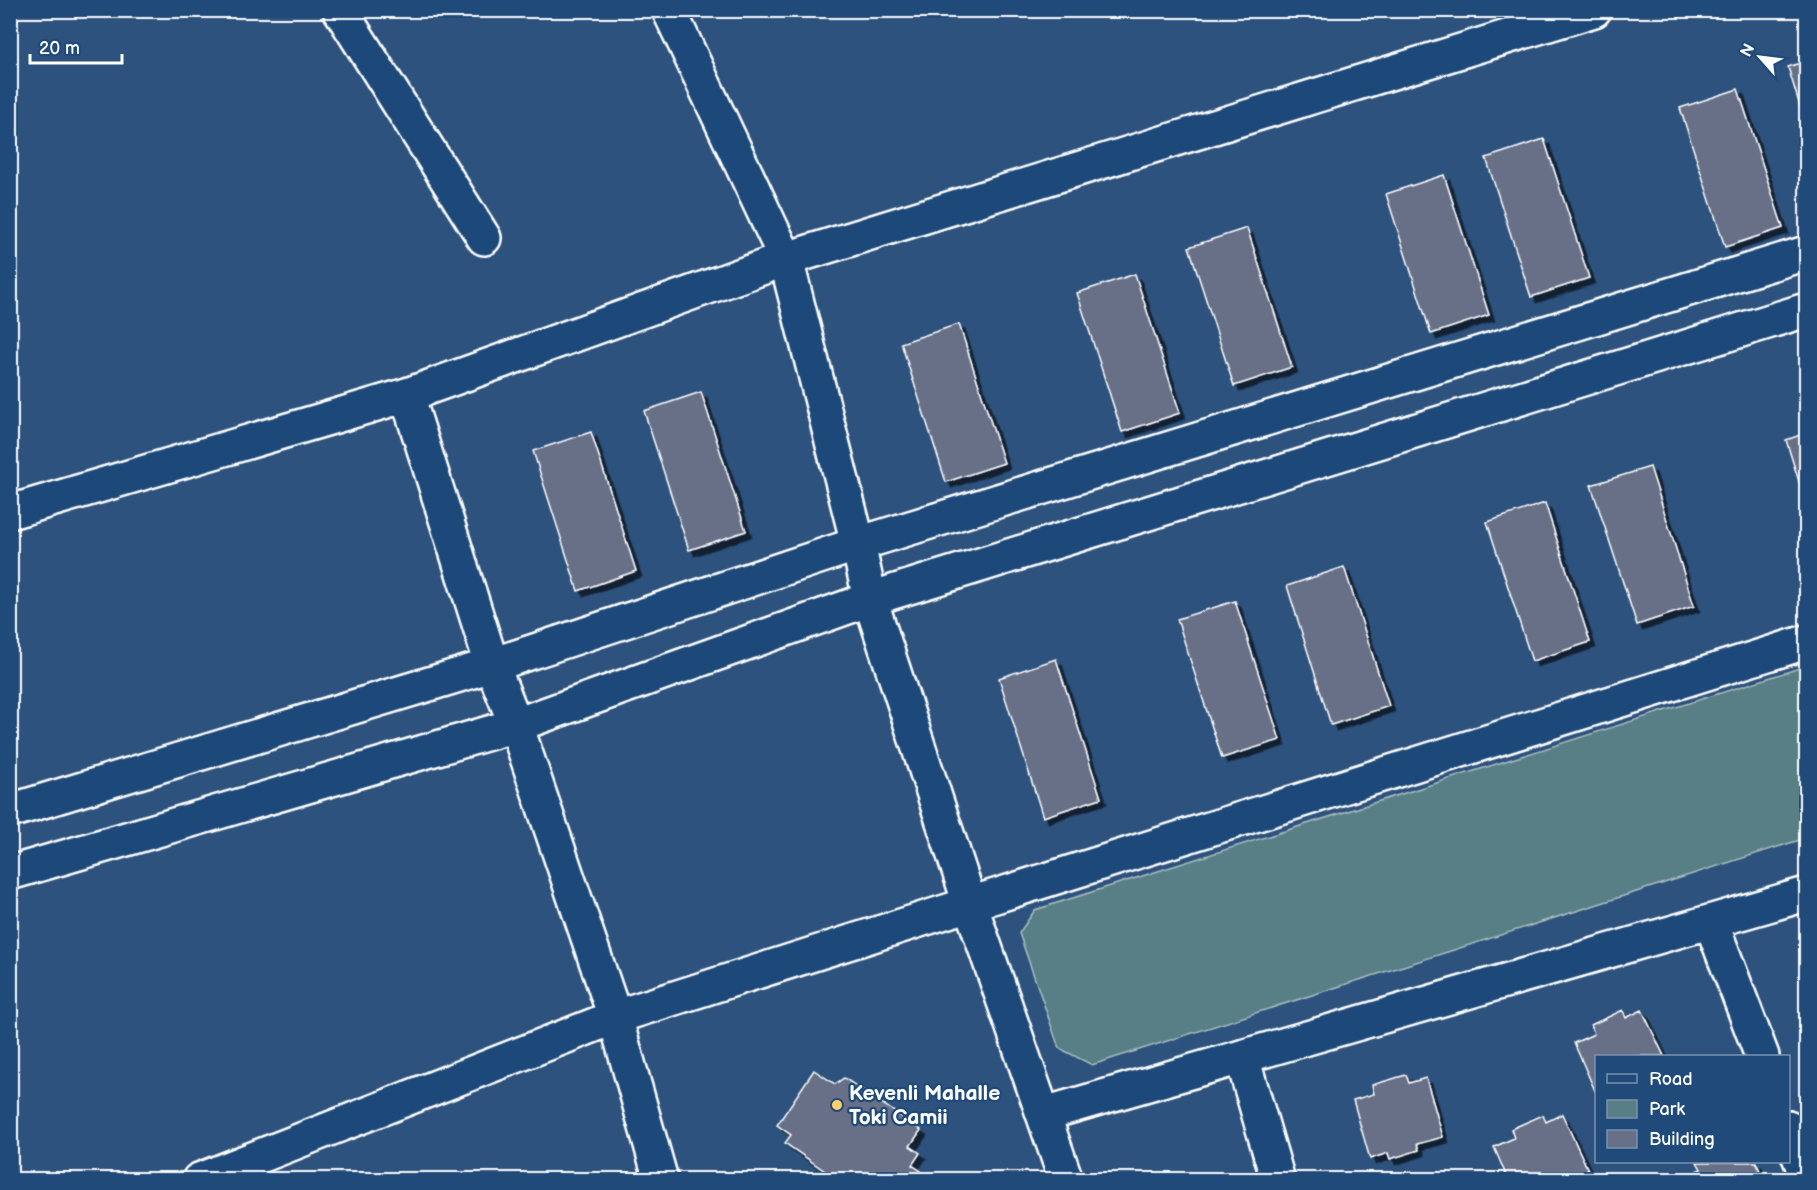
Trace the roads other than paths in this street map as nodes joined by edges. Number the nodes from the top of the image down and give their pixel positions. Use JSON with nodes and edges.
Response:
{"nodes":[{"id":1,"x":340,"y":10,"type":"edge"},
{"id":2,"x":669,"y":10,"type":"edge"},
{"id":3,"x":1594,"y":10,"type":"edge"},
{"id":4,"x":484,"y":238,"type":"dead end"},
{"id":5,"x":1806,"y":253,"type":"edge"},
{"id":6,"x":786,"y":258,"type":"junction"},
{"id":7,"x":1806,"y":310,"type":"edge"},
{"id":8,"x":407,"y":396,"type":"junction"},
{"id":9,"x":10,"y":512,"type":"edge"},
{"id":10,"x":858,"y":544,"type":"junction"},
{"id":11,"x":870,"y":599,"type":"junction"},
{"id":12,"x":1806,"y":642,"type":"edge"},
{"id":13,"x":492,"y":665,"type":"junction"},
{"id":14,"x":516,"y":725,"type":"junction"},
{"id":15,"x":10,"y":811,"type":"edge"},
{"id":16,"x":10,"y":873,"type":"edge"},
{"id":17,"x":1806,"y":894,"type":"edge"},
{"id":18,"x":970,"y":904,"type":"junction"},
{"id":19,"x":1711,"y":922,"type":"junction"},
{"id":20,"x":615,"y":1017,"type":"junction"},
{"id":21,"x":1762,"y":1055,"type":"edge"},
{"id":22,"x":1242,"y":1057,"type":"junction"},
{"id":23,"x":1044,"y":1114,"type":"junction"},
{"id":24,"x":1790,"y":1132,"type":"edge"},
{"id":25,"x":1806,"y":1175,"type":"edge"},
{"id":26,"x":199,"y":1179,"type":"edge"},
{"id":27,"x":661,"y":1179,"type":"edge"},
{"id":28,"x":1066,"y":1179,"type":"edge"},
{"id":29,"x":1278,"y":1179,"type":"edge"}],
"edges":[{"from":1,"to":4,"type":"street"},
{"from":2,"to":6,"type":"street"},
{"from":3,"to":6,"type":"street"},
{"from":5,"to":10,"type":"street"},
{"from":6,"to":8,"type":"street"},
{"from":6,"to":10,"type":"street"},
{"from":7,"to":11,"type":"street"},
{"from":8,"to":9,"type":"street"},
{"from":8,"to":13,"type":"street"},
{"from":10,"to":11,"type":"street"},
{"from":10,"to":13,"type":"street"},
{"from":11,"to":14,"type":"street"},
{"from":11,"to":18,"type":"street"},
{"from":12,"to":18,"type":"street"},
{"from":13,"to":14,"type":"street"},
{"from":13,"to":15,"type":"street"},
{"from":14,"to":16,"type":"street"},
{"from":14,"to":20,"type":"street"},
{"from":17,"to":19,"type":"street"},
{"from":18,"to":20,"type":"street"},
{"from":18,"to":23,"type":"street"},
{"from":19,"to":21,"type":"street"},
{"from":19,"to":22,"type":"street"},
{"from":20,"to":26,"type":"street"},
{"from":20,"to":27,"type":"street"},
{"from":22,"to":23,"type":"street"},
{"from":22,"to":29,"type":"street"},
{"from":23,"to":28,"type":"street"},
{"from":24,"to":25,"type":"street"}]}
